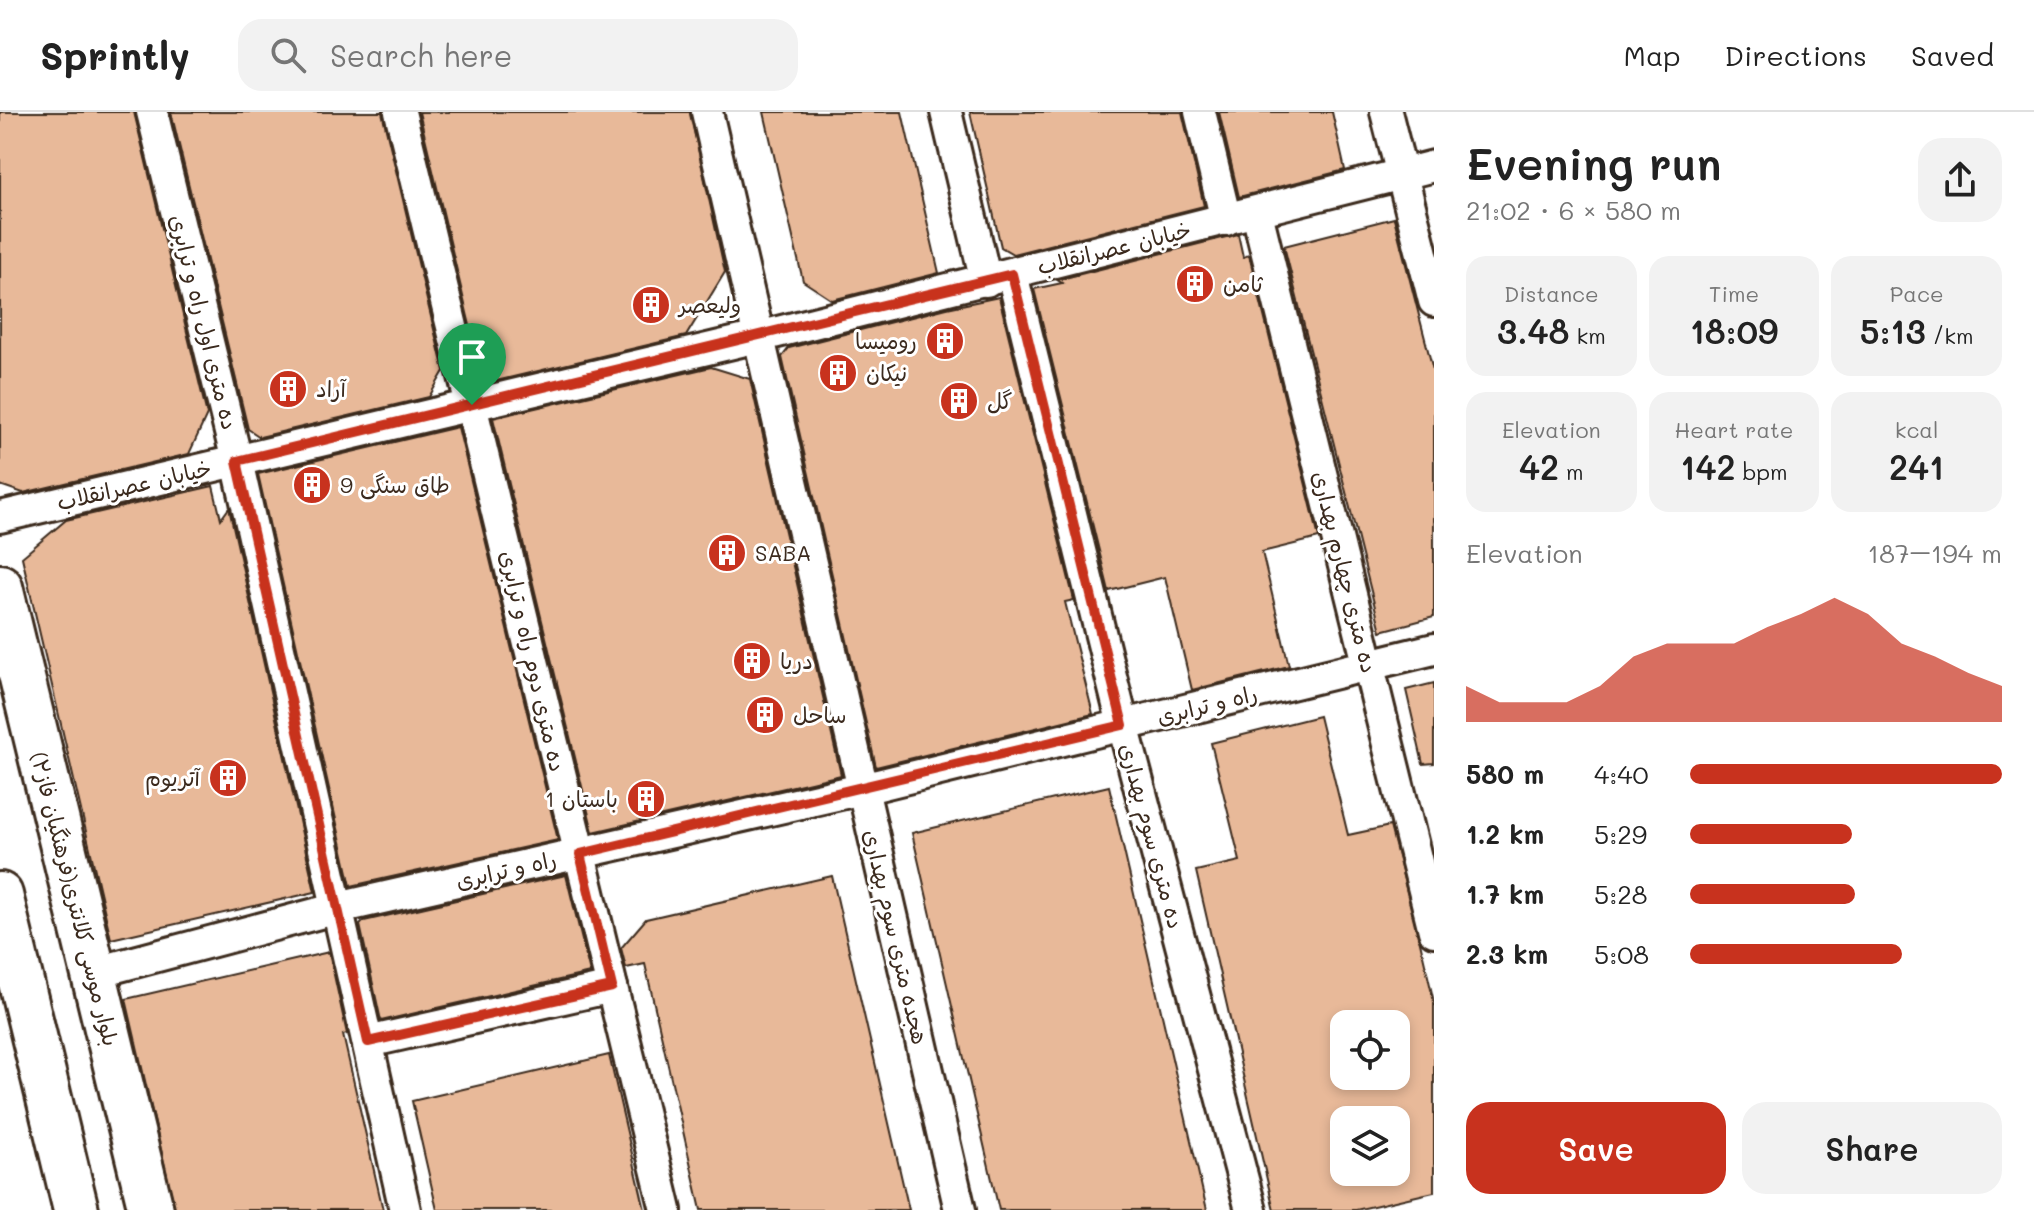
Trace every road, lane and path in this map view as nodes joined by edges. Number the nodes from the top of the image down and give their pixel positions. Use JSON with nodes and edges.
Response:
{"nodes":[{"id":1,"x":152,"y":112,"type":"edge"},
{"id":2,"x":400,"y":112,"type":"edge"},
{"id":3,"x":707,"y":112,"type":"edge"},
{"id":4,"x":946,"y":112,"type":"edge"},
{"id":5,"x":1200,"y":112,"type":"edge"},
{"id":6,"x":1386,"y":112,"type":"edge"},
{"id":7,"x":1434,"y":166,"type":"edge"},
{"id":8,"x":1402,"y":174,"type":"junction"},
{"id":9,"x":1257,"y":213,"type":"junction"},
{"id":10,"x":1226,"y":220,"type":"junction"},
{"id":11,"x":999,"y":278,"type":"junction"},
{"id":12,"x":1434,"y":301,"type":"edge"},
{"id":13,"x":758,"y":337,"type":"junction"},
{"id":14,"x":472,"y":405,"type":"junction"},
{"id":15,"x":237,"y":461,"type":"junction"},
{"id":16,"x":0,"y":517,"type":"edge"},
{"id":17,"x":0,"y":587,"type":"edge"},
{"id":18,"x":1434,"y":649,"type":"edge"},
{"id":19,"x":1367,"y":666,"type":"junction"},
{"id":20,"x":1123,"y":725,"type":"junction"},
{"id":21,"x":862,"y":789,"type":"junction"},
{"id":22,"x":580,"y":854,"type":"junction"},
{"id":23,"x":0,"y":895,"type":"edge"},
{"id":24,"x":338,"y":908,"type":"junction"},
{"id":25,"x":1434,"y":931,"type":"edge"},
{"id":26,"x":93,"y":973,"type":"junction"},
{"id":27,"x":612,"y":987,"type":"junction"},
{"id":28,"x":368,"y":1042,"type":"junction"},
{"id":29,"x":76,"y":1210,"type":"edge"},
{"id":30,"x":151,"y":1210,"type":"edge"},
{"id":31,"x":405,"y":1210,"type":"edge"},
{"id":32,"x":666,"y":1210,"type":"edge"},
{"id":33,"x":960,"y":1210,"type":"edge"},
{"id":34,"x":1251,"y":1210,"type":"edge"}],
"edges":[{"from":1,"to":15,"type":"street","name":"ده متری اول راه و ترابری"},
{"from":2,"to":14,"type":"street","name":"ده متری دوم راه و ترابری"},
{"from":3,"to":13,"type":"street","name":"هجده متری سوم بهداری"},
{"from":4,"to":11,"type":"street","name":"ده متری سوم بهداری"},
{"from":5,"to":10,"type":"street"},
{"from":6,"to":8,"type":"street"},
{"from":7,"to":8,"type":"street","name":"خیابان عصرانقلاب"},
{"from":8,"to":9,"type":"street","name":"خیابان عصرانقلاب"},
{"from":8,"to":12,"type":"street"},
{"from":9,"to":10,"type":"street","name":"خیابان عصرانقلاب"},
{"from":9,"to":19,"type":"street","name":"ده متری چهارم بهداری"},
{"from":10,"to":11,"type":"street","name":"خیابان عصرانقلاب"},
{"from":11,"to":13,"type":"street","name":"خیابان عصرانقلاب"},
{"from":11,"to":20,"type":"street","name":"ده متری سوم بهداری"},
{"from":13,"to":14,"type":"street","name":"خیابان عصرانقلاب"},
{"from":13,"to":21,"type":"street","name":"هجده متری سوم بهداری"},
{"from":14,"to":15,"type":"street","name":"خیابان عصرانقلاب"},
{"from":14,"to":22,"type":"street","name":"ده متری دوم راه و ترابری"},
{"from":15,"to":16,"type":"street","name":"خیابان عصرانقلاب"},
{"from":15,"to":24,"type":"street","name":"ده متری اول راه و ترابری"},
{"from":17,"to":26,"type":"main road","name":"بلوار موسی کلانتری(فرهنگیان فاز۲)"},
{"from":18,"to":19,"type":"street","name":"راه و ترابری"},
{"from":19,"to":20,"type":"street","name":"راه و ترابری"},
{"from":19,"to":25,"type":"street","name":"ده متری چهارم بهداری"},
{"from":20,"to":21,"type":"street","name":"راه و ترابری"},
{"from":20,"to":34,"type":"street","name":"ده متری سوم بهداری"},
{"from":21,"to":22,"type":"street","name":"راه و ترابری"},
{"from":21,"to":33,"type":"street","name":"هجده متری سوم بهداری"},
{"from":22,"to":24,"type":"street","name":"راه و ترابری"},
{"from":22,"to":27,"type":"street","name":"ده متری دوم راه و ترابری"},
{"from":23,"to":29,"type":"main road"},
{"from":24,"to":26,"type":"street","name":"راه و ترابری"},
{"from":24,"to":28,"type":"street","name":"ده متری اول راه و ترابری"},
{"from":26,"to":30,"type":"main road","name":"بلوار موسی کلانتری(فرهنگیان فاز۲)"},
{"from":27,"to":28,"type":"street"},
{"from":27,"to":32,"type":"street","name":"ده متری دوم راه و ترابری"},
{"from":28,"to":31,"type":"street","name":"ده متری اول راه و ترابری"}]}
